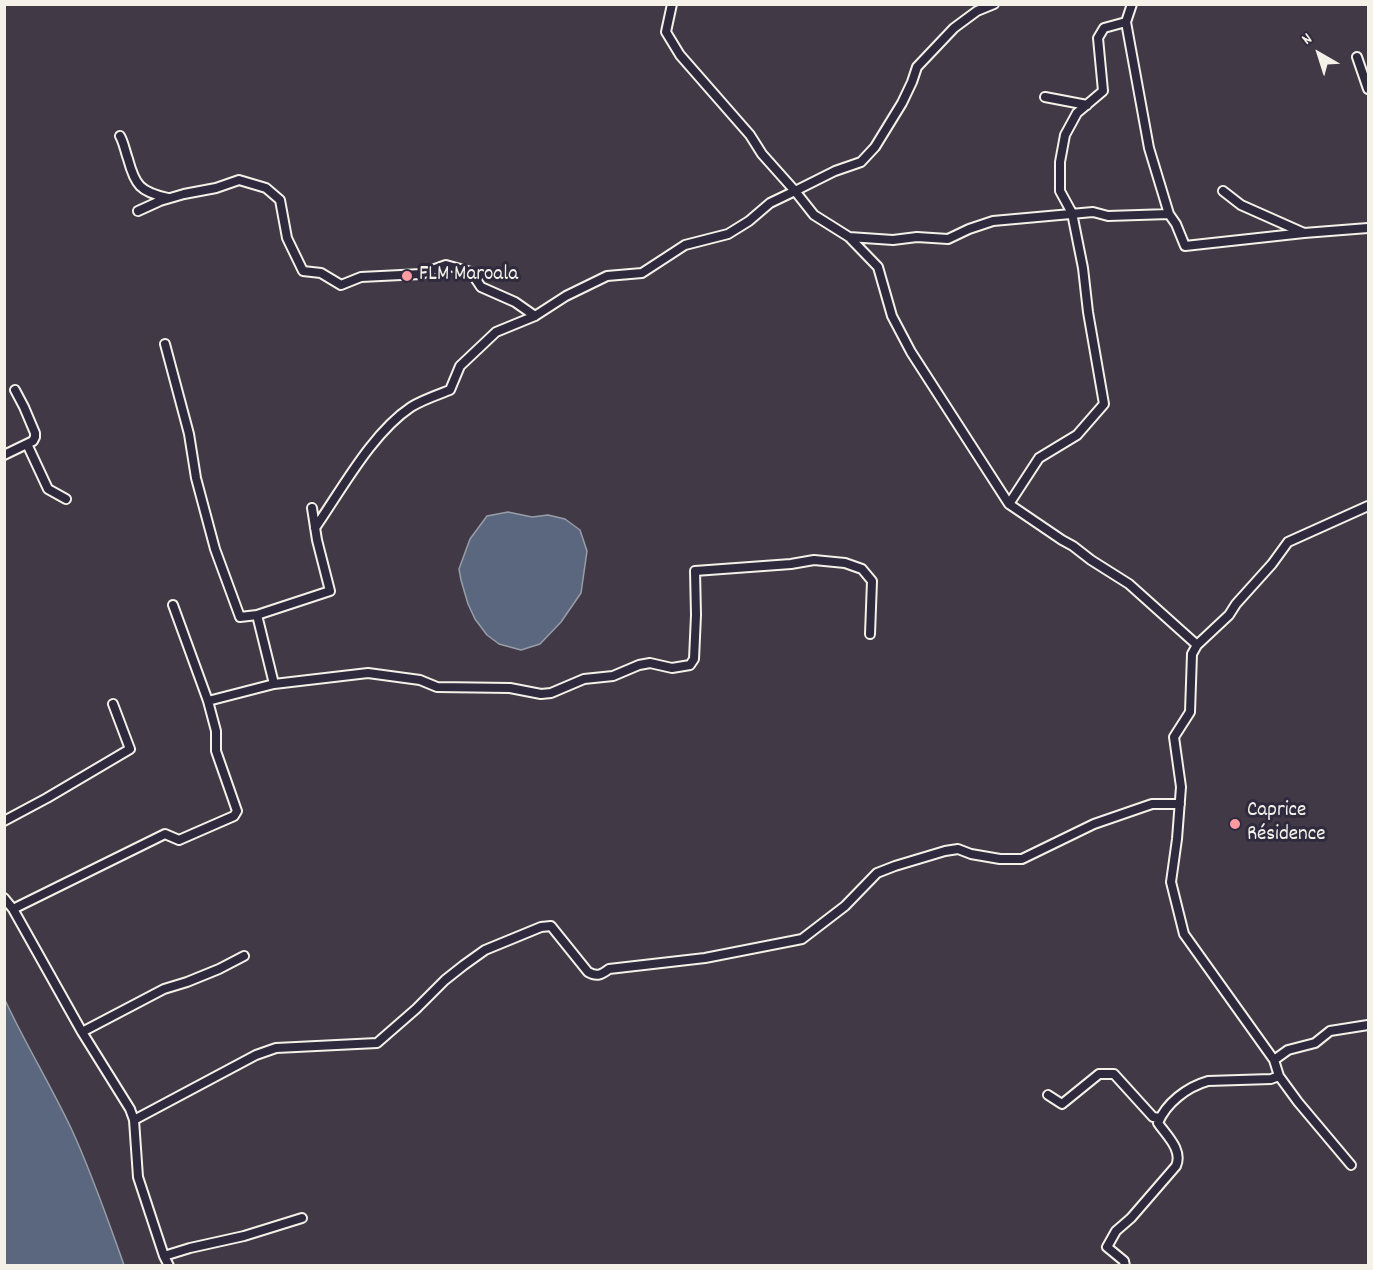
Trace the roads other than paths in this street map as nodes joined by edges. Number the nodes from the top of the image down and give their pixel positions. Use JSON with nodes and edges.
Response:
{"nodes":[{"id":1,"x":672,"y":4,"type":"edge"},
{"id":2,"x":994,"y":4,"type":"edge"},
{"id":3,"x":1132,"y":4,"type":"edge"},
{"id":4,"x":1126,"y":22,"type":"junction"},
{"id":5,"x":1357,"y":57,"type":"dead end"},
{"id":6,"x":1368,"y":89,"type":"edge"},
{"id":7,"x":1045,"y":97,"type":"dead end"},
{"id":8,"x":1087,"y":105,"type":"junction"},
{"id":9,"x":120,"y":136,"type":"dead end"},
{"id":10,"x":795,"y":191,"type":"junction"},
{"id":11,"x":1223,"y":191,"type":"dead end"},
{"id":12,"x":169,"y":198,"type":"junction"},
{"id":13,"x":138,"y":211,"type":"dead end"},
{"id":14,"x":1072,"y":213,"type":"junction"},
{"id":15,"x":1169,"y":214,"type":"junction"},
{"id":16,"x":1368,"y":228,"type":"edge"},
{"id":17,"x":1304,"y":233,"type":"junction"},
{"id":18,"x":849,"y":237,"type":"junction"},
{"id":19,"x":535,"y":316,"type":"junction"},
{"id":20,"x":165,"y":344,"type":"dead end"},
{"id":21,"x":15,"y":390,"type":"dead end"},
{"id":22,"x":27,"y":444,"type":"junction"},
{"id":23,"x":4,"y":455,"type":"edge"},
{"id":24,"x":66,"y":499,"type":"dead end"},
{"id":25,"x":1009,"y":504,"type":"junction"},
{"id":26,"x":1368,"y":506,"type":"edge"},
{"id":27,"x":312,"y":508,"type":"dead end"},
{"id":28,"x":315,"y":528,"type":"junction"},
{"id":29,"x":173,"y":605,"type":"dead end"},
{"id":30,"x":257,"y":615,"type":"junction"},
{"id":31,"x":870,"y":634,"type":"dead end"},
{"id":32,"x":1197,"y":645,"type":"junction"},
{"id":33,"x":274,"y":684,"type":"junction"},
{"id":34,"x":208,"y":700,"type":"junction"},
{"id":35,"x":113,"y":704,"type":"dead end"},
{"id":36,"x":1180,"y":804,"type":"junction"},
{"id":37,"x":4,"y":821,"type":"edge"},
{"id":38,"x":4,"y":898,"type":"edge"},
{"id":39,"x":13,"y":909,"type":"junction"},
{"id":40,"x":244,"y":956,"type":"dead end"},
{"id":41,"x":1368,"y":1025,"type":"edge"},
{"id":42,"x":82,"y":1032,"type":"junction"},
{"id":43,"x":1274,"y":1059,"type":"junction"},
{"id":44,"x":1279,"y":1076,"type":"junction"},
{"id":45,"x":1048,"y":1095,"type":"dead end"},
{"id":46,"x":1160,"y":1118,"type":"junction"},
{"id":47,"x":134,"y":1120,"type":"junction"},
{"id":48,"x":1351,"y":1165,"type":"dead end"},
{"id":49,"x":302,"y":1218,"type":"dead end"},
{"id":50,"x":164,"y":1256,"type":"junction"},
{"id":51,"x":169,"y":1266,"type":"edge"},
{"id":52,"x":1125,"y":1266,"type":"edge"}],
"edges":[{"from":1,"to":10,"type":"street"},
{"from":2,"to":10,"type":"street"},
{"from":3,"to":4,"type":"street"},
{"from":4,"to":8,"type":"street"},
{"from":4,"to":15,"type":"street"},
{"from":5,"to":6,"type":"street"},
{"from":7,"to":8,"type":"street"},
{"from":8,"to":14,"type":"street"},
{"from":9,"to":12,"type":"street"},
{"from":10,"to":18,"type":"street"},
{"from":10,"to":19,"type":"street"},
{"from":11,"to":17,"type":"street"},
{"from":12,"to":13,"type":"street"},
{"from":12,"to":19,"type":"street"},
{"from":14,"to":15,"type":"street"},
{"from":14,"to":18,"type":"street"},
{"from":14,"to":25,"type":"street"},
{"from":15,"to":17,"type":"street"},
{"from":16,"to":17,"type":"street"},
{"from":18,"to":25,"type":"street"},
{"from":19,"to":28,"type":"street"},
{"from":20,"to":30,"type":"street"},
{"from":21,"to":22,"type":"street"},
{"from":22,"to":23,"type":"street"},
{"from":22,"to":24,"type":"street"},
{"from":25,"to":32,"type":"street"},
{"from":26,"to":32,"type":"street"},
{"from":27,"to":28,"type":"street"},
{"from":28,"to":30,"type":"street"},
{"from":29,"to":34,"type":"street"},
{"from":30,"to":33,"type":"street"},
{"from":31,"to":33,"type":"street"},
{"from":32,"to":36,"type":"street"},
{"from":33,"to":34,"type":"street"},
{"from":34,"to":39,"type":"street"},
{"from":35,"to":37,"type":"street"},
{"from":36,"to":43,"type":"street"},
{"from":36,"to":47,"type":"street"},
{"from":38,"to":39,"type":"street"},
{"from":39,"to":42,"type":"street"},
{"from":40,"to":42,"type":"street"},
{"from":41,"to":43,"type":"street"},
{"from":42,"to":47,"type":"street"},
{"from":43,"to":44,"type":"street"},
{"from":44,"to":46,"type":"street"},
{"from":44,"to":48,"type":"street"},
{"from":45,"to":46,"type":"street"},
{"from":46,"to":52,"type":"street"},
{"from":47,"to":50,"type":"street"},
{"from":49,"to":50,"type":"street"},
{"from":50,"to":51,"type":"street"}]}
